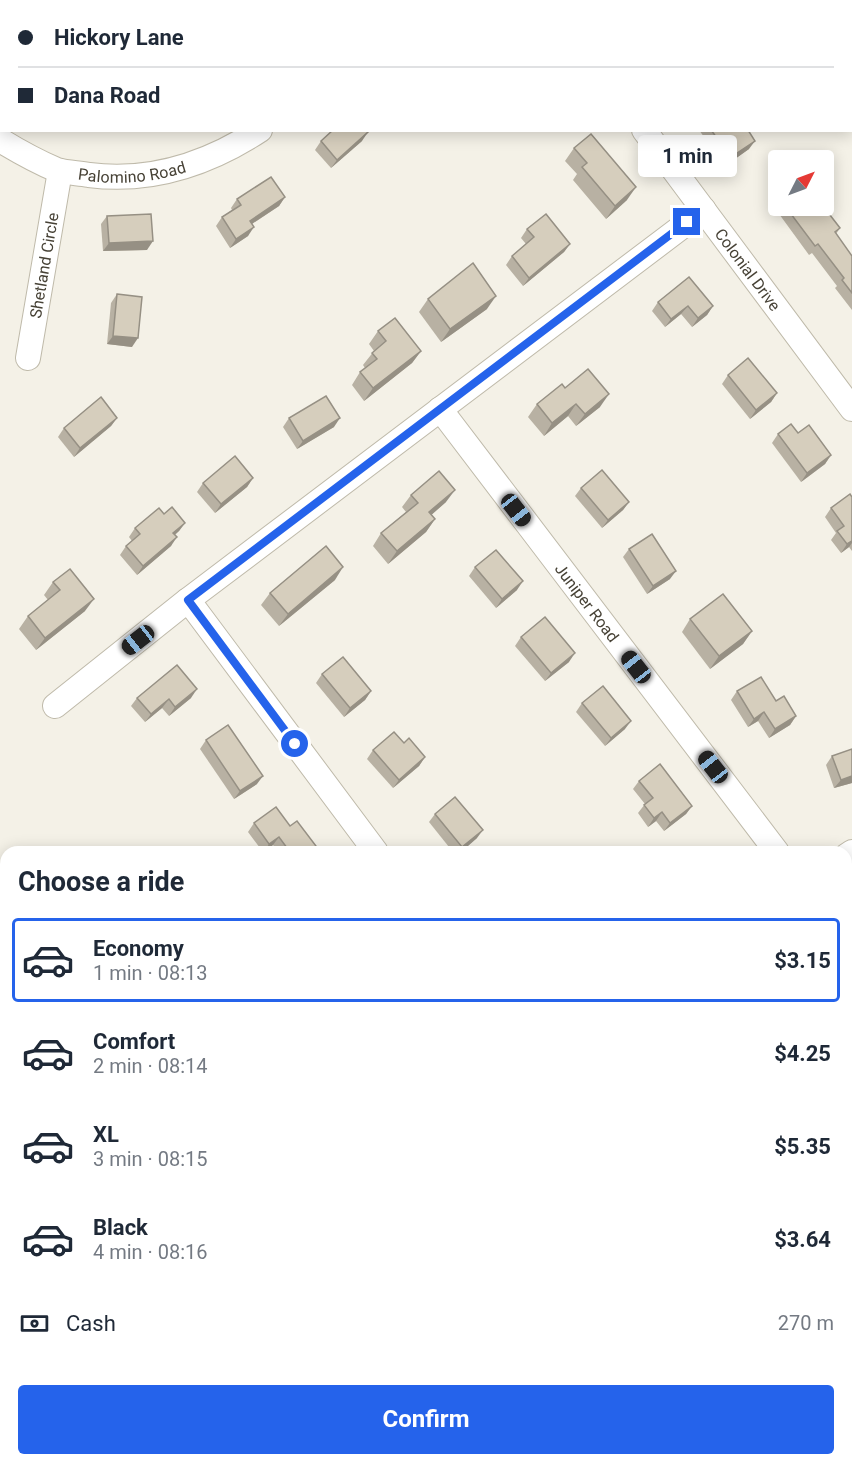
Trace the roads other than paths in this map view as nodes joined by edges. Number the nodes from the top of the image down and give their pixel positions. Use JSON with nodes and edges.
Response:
{"nodes":[{"id":1,"x":646,"y":132,"type":"edge"},
{"id":2,"x":248,"y":134,"type":"edge"},
{"id":3,"x":0,"y":140,"type":"edge"},
{"id":4,"x":60,"y":171,"type":"junction"},
{"id":5,"x":704,"y":210,"type":"junction"},
{"id":6,"x":28,"y":358,"type":"dead end"},
{"id":7,"x":852,"y":409,"type":"edge"},
{"id":8,"x":440,"y":410,"type":"junction"},
{"id":9,"x":188,"y":600,"type":"junction"},
{"id":10,"x":55,"y":706,"type":"dead end"},
{"id":11,"x":372,"y":846,"type":"edge"},
{"id":12,"x":772,"y":846,"type":"edge"}],
"edges":[{"from":1,"to":5,"type":"street","name":"Colonial Drive"},
{"from":2,"to":4,"type":"street","name":"Palomino Road"},
{"from":3,"to":4,"type":"street","name":"Palomino Road"},
{"from":4,"to":6,"type":"street","name":"Shetland Circle"},
{"from":5,"to":7,"type":"street","name":"Colonial Drive"},
{"from":5,"to":8,"type":"street"},
{"from":8,"to":9,"type":"street"},
{"from":8,"to":12,"type":"street","name":"Juniper Road"},
{"from":9,"to":10,"type":"street"},
{"from":9,"to":11,"type":"street"}]}
